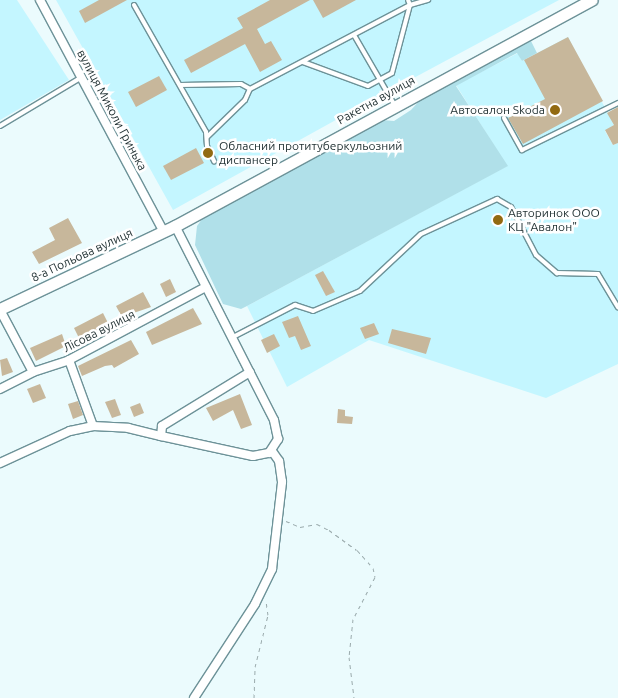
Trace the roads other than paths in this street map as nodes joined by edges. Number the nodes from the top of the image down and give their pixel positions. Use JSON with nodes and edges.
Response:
{"nodes":[{"id":1,"x":40,"y":0,"type":"edge"},
{"id":2,"x":408,"y":0,"type":"edge"},
{"id":3,"x":428,"y":0,"type":"edge"},
{"id":4,"x":592,"y":0,"type":"edge"},
{"id":5,"x":134,"y":5,"type":"dead end"},
{"id":6,"x":410,"y":6,"type":"junction"},
{"id":7,"x":354,"y":35,"type":"junction"},
{"id":8,"x":302,"y":62,"type":"junction"},
{"id":9,"x":82,"y":77,"type":"junction"},
{"id":10,"x":379,"y":80,"type":"junction"},
{"id":11,"x":180,"y":85,"type":"junction"},
{"id":12,"x":250,"y":89,"type":"junction"},
{"id":13,"x":618,"y":103,"type":"edge"},
{"id":14,"x":395,"y":105,"type":"junction"},
{"id":15,"x":504,"y":118,"type":"dead end"},
{"id":16,"x":0,"y":126,"type":"edge"},
{"id":17,"x":207,"y":137,"type":"junction"},
{"id":18,"x":214,"y":161,"type":"dead end"},
{"id":19,"x":175,"y":226,"type":"junction"},
{"id":20,"x":164,"y":232,"type":"junction"},
{"id":21,"x":206,"y":287,"type":"junction"},
{"id":22,"x":618,"y":307,"type":"edge"},
{"id":23,"x":0,"y":310,"type":"edge"},
{"id":24,"x":233,"y":338,"type":"junction"},
{"id":25,"x":69,"y":360,"type":"junction"},
{"id":26,"x":34,"y":372,"type":"junction"},
{"id":27,"x":250,"y":372,"type":"junction"},
{"id":28,"x":0,"y":389,"type":"edge"},
{"id":29,"x":93,"y":426,"type":"junction"},
{"id":30,"x":161,"y":436,"type":"junction"},
{"id":31,"x":272,"y":451,"type":"junction"},
{"id":32,"x":0,"y":463,"type":"edge"},
{"id":33,"x":194,"y":698,"type":"edge"}],
"edges":[{"from":1,"to":9,"type":"street","name":"вулиця Миколи Гринька"},
{"from":2,"to":6,"type":"lane"},
{"from":3,"to":6,"type":"lane"},
{"from":4,"to":14,"type":"street","name":"Ракетна вулиця"},
{"from":5,"to":11,"type":"lane"},
{"from":6,"to":7,"type":"lane"},
{"from":6,"to":10,"type":"lane"},
{"from":7,"to":8,"type":"lane"},
{"from":7,"to":10,"type":"lane"},
{"from":8,"to":10,"type":"lane"},
{"from":8,"to":12,"type":"lane"},
{"from":9,"to":16,"type":"lane"},
{"from":9,"to":20,"type":"street","name":"вулиця Миколи Гринька"},
{"from":10,"to":14,"type":"lane"},
{"from":11,"to":12,"type":"lane"},
{"from":11,"to":17,"type":"lane"},
{"from":12,"to":17,"type":"lane"},
{"from":13,"to":15,"type":"lane"},
{"from":14,"to":19,"type":"street","name":"Ракетна вулиця"},
{"from":17,"to":18,"type":"lane"},
{"from":19,"to":20,"type":"street","name":"8-а Польова вулиця"},
{"from":19,"to":21,"type":"street"},
{"from":20,"to":23,"type":"street","name":"8-а Польова вулиця"},
{"from":21,"to":24,"type":"street"},
{"from":21,"to":25,"type":"street","name":"Лісова вулиця"},
{"from":22,"to":24,"type":"lane"},
{"from":23,"to":26,"type":"street"},
{"from":24,"to":27,"type":"street"},
{"from":25,"to":26,"type":"street","name":"Лісова вулиця"},
{"from":25,"to":29,"type":"street"},
{"from":26,"to":28,"type":"street","name":"Лісова вулиця"},
{"from":27,"to":30,"type":"street"},
{"from":27,"to":31,"type":"street"},
{"from":29,"to":30,"type":"street"},
{"from":29,"to":32,"type":"street"},
{"from":30,"to":31,"type":"street"},
{"from":31,"to":33,"type":"street"}]}
